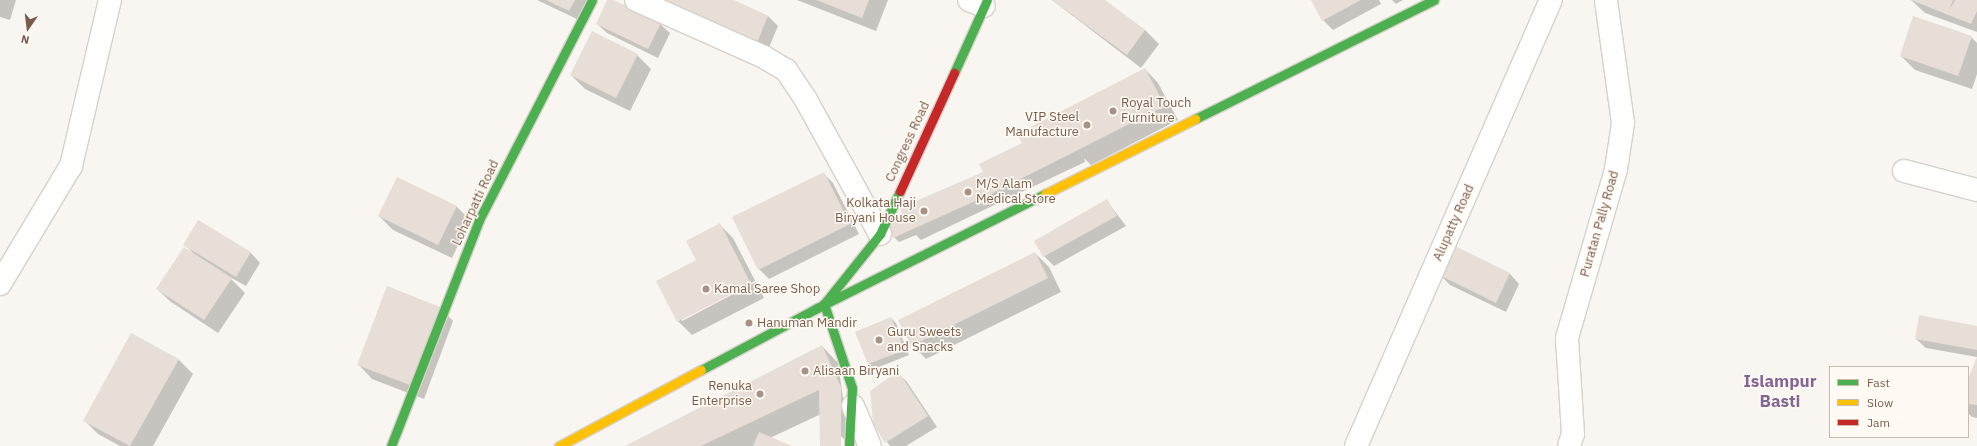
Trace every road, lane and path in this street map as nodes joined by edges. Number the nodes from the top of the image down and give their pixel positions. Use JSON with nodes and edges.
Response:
{"nodes":[{"id":1,"x":110,"y":0,"type":"edge"},
{"id":2,"x":592,"y":0,"type":"edge"},
{"id":3,"x":636,"y":0,"type":"edge"},
{"id":4,"x":1434,"y":0,"type":"edge"},
{"id":5,"x":1550,"y":0,"type":"edge"},
{"id":6,"x":1606,"y":0,"type":"edge"},
{"id":7,"x":980,"y":2,"type":"edge"},
{"id":8,"x":1904,"y":172,"type":"dead end"},
{"id":9,"x":1977,"y":190,"type":"edge"},
{"id":10,"x":880,"y":234,"type":"junction"},
{"id":11,"x":0,"y":284,"type":"edge"},
{"id":12,"x":824,"y":304,"type":"junction"},
{"id":13,"x":853,"y":406,"type":"junction"},
{"id":14,"x":391,"y":446,"type":"edge"},
{"id":15,"x":559,"y":446,"type":"edge"},
{"id":16,"x":849,"y":446,"type":"edge"},
{"id":17,"x":870,"y":446,"type":"edge"},
{"id":18,"x":1356,"y":446,"type":"edge"},
{"id":19,"x":1569,"y":446,"type":"edge"}],
"edges":[{"from":1,"to":11,"type":"street"},
{"from":2,"to":14,"type":"street","name":"Loharpatti Road"},
{"from":3,"to":10,"type":"street"},
{"from":4,"to":12,"type":"street"},
{"from":5,"to":18,"type":"street","name":"Alupatty Road"},
{"from":6,"to":19,"type":"street","name":"Puratan Pally Road"},
{"from":7,"to":10,"type":"street","name":"Congress Road"},
{"from":8,"to":9,"type":"street"},
{"from":10,"to":12,"type":"street","name":"Congress Road"},
{"from":12,"to":13,"type":"street"},
{"from":12,"to":15,"type":"street"},
{"from":13,"to":16,"type":"street"},
{"from":13,"to":17,"type":"street"}]}
